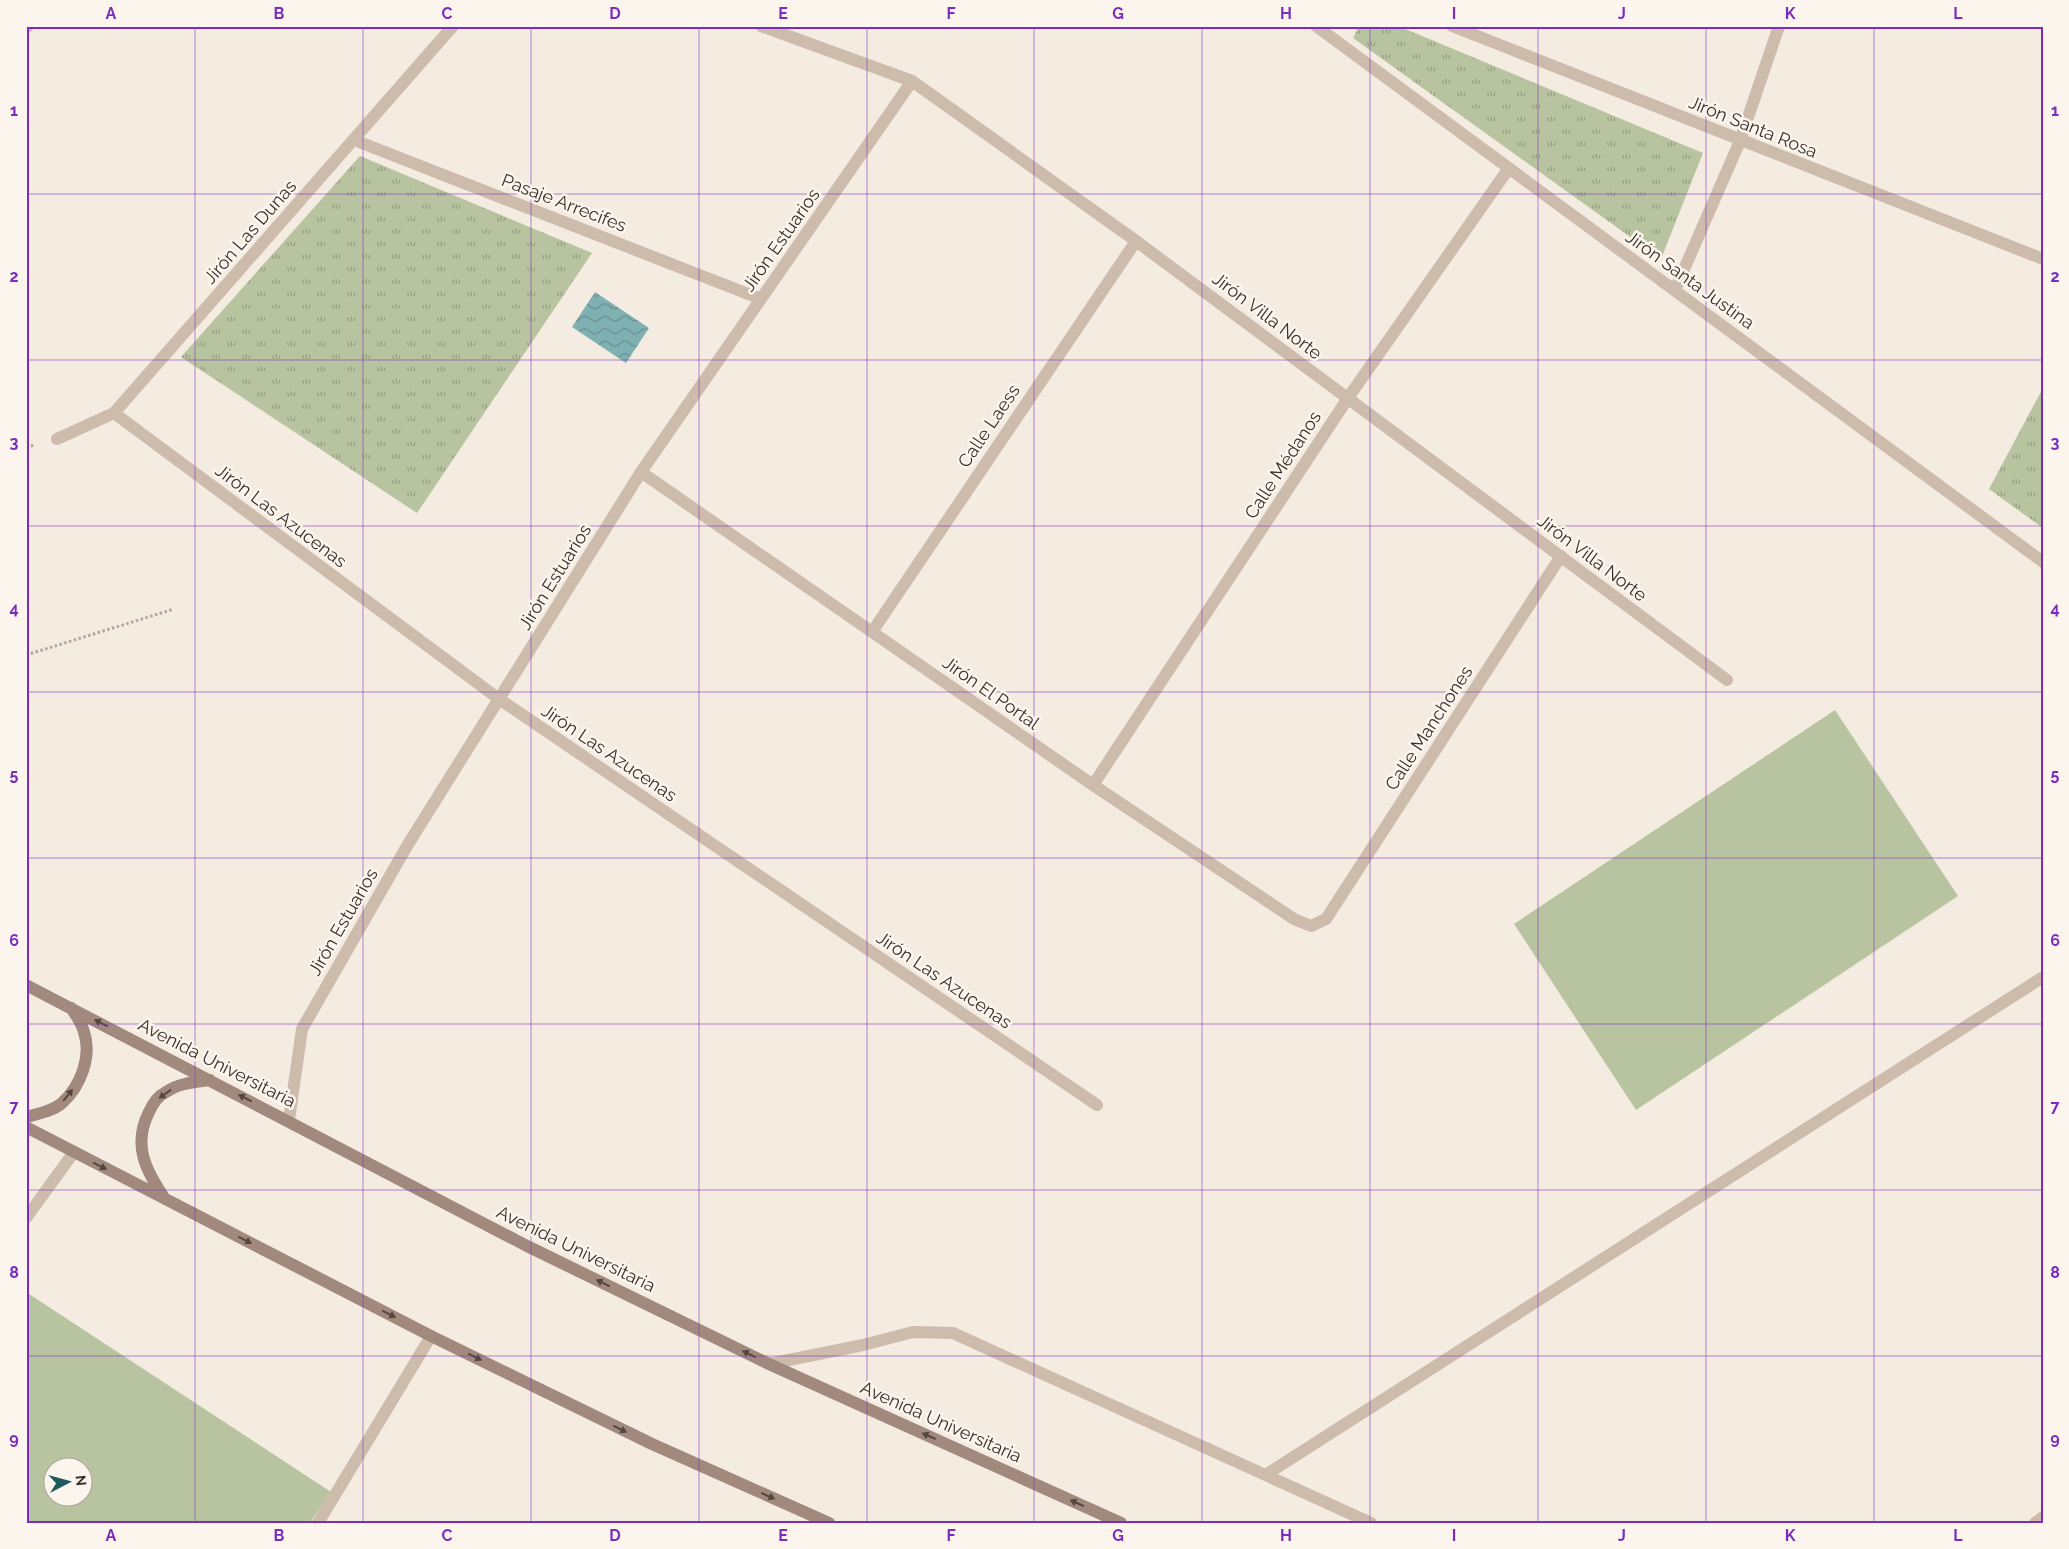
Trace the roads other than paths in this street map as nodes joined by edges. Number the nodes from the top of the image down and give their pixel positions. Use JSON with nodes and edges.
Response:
{"nodes":[{"id":1,"x":453,"y":26,"type":"edge"},
{"id":2,"x":760,"y":26,"type":"edge"},
{"id":3,"x":1316,"y":26,"type":"edge"},
{"id":4,"x":1452,"y":26,"type":"edge"},
{"id":5,"x":1780,"y":26,"type":"edge"},
{"id":6,"x":912,"y":81,"type":"junction"},
{"id":7,"x":354,"y":140,"type":"junction"},
{"id":8,"x":1740,"y":141,"type":"junction"},
{"id":9,"x":1508,"y":168,"type":"junction"},
{"id":10,"x":1136,"y":241,"type":"junction"},
{"id":11,"x":2043,"y":259,"type":"edge"},
{"id":12,"x":1674,"y":290,"type":"junction"},
{"id":13,"x":761,"y":299,"type":"junction"},
{"id":14,"x":1348,"y":398,"type":"junction"},
{"id":15,"x":114,"y":413,"type":"junction"},
{"id":16,"x":57,"y":439,"type":"dead end"},
{"id":17,"x":641,"y":472,"type":"junction"},
{"id":18,"x":1561,"y":556,"type":"junction"},
{"id":19,"x":2043,"y":562,"type":"edge"},
{"id":20,"x":872,"y":632,"type":"junction"},
{"id":21,"x":1727,"y":680,"type":"dead end"},
{"id":22,"x":499,"y":699,"type":"junction"},
{"id":23,"x":1093,"y":785,"type":"junction"},
{"id":24,"x":1326,"y":919,"type":"joint"},
{"id":25,"x":2043,"y":977,"type":"edge"},
{"id":26,"x":26,"y":985,"type":"edge"},
{"id":27,"x":71,"y":1008,"type":"junction"},
{"id":28,"x":210,"y":1080,"type":"junction"},
{"id":29,"x":1096,"y":1104,"type":"dead end"},
{"id":30,"x":26,"y":1117,"type":"edge"},
{"id":31,"x":288,"y":1120,"type":"junction"},
{"id":32,"x":26,"y":1126,"type":"edge"},
{"id":33,"x":74,"y":1152,"type":"junction"},
{"id":34,"x":165,"y":1199,"type":"junction"},
{"id":35,"x":26,"y":1218,"type":"edge"},
{"id":36,"x":431,"y":1336,"type":"junction"},
{"id":37,"x":769,"y":1364,"type":"junction"},
{"id":38,"x":1267,"y":1474,"type":"junction"},
{"id":39,"x":2043,"y":1517,"type":"edge"},
{"id":40,"x":318,"y":1523,"type":"edge"},
{"id":41,"x":829,"y":1523,"type":"edge"},
{"id":42,"x":1122,"y":1523,"type":"edge"},
{"id":43,"x":1371,"y":1523,"type":"edge"},
{"id":44,"x":2035,"y":1523,"type":"edge"}],
"edges":[{"from":1,"to":7,"type":"street","name":"Jirón Las Dunas"},
{"from":2,"to":6,"type":"street","name":"Jirón Villa Norte"},
{"from":3,"to":9,"type":"street","name":"Jirón Santa Justina"},
{"from":4,"to":8,"type":"street","name":"Jirón Santa Rosa"},
{"from":5,"to":8,"type":"street"},
{"from":6,"to":10,"type":"street","name":"Jirón Villa Norte"},
{"from":6,"to":13,"type":"street","name":"Jirón Estuarios"},
{"from":7,"to":13,"type":"street","name":"Pasaje Arrecifes"},
{"from":7,"to":15,"type":"street","name":"Jirón Las Dunas"},
{"from":8,"to":11,"type":"street","name":"Jirón Santa Rosa"},
{"from":8,"to":12,"type":"street"},
{"from":9,"to":12,"type":"street","name":"Jirón Santa Justina"},
{"from":9,"to":14,"type":"street","name":"Calle Médanos"},
{"from":10,"to":14,"type":"street","name":"Jirón Villa Norte"},
{"from":10,"to":20,"type":"street","name":"Calle Laess"},
{"from":12,"to":19,"type":"street","name":"Jirón Santa Justina"},
{"from":13,"to":17,"type":"street","name":"Jirón Estuarios"},
{"from":14,"to":18,"type":"street","name":"Jirón Villa Norte"},
{"from":14,"to":23,"type":"street","name":"Calle Médanos"},
{"from":15,"to":16,"type":"street","name":"Jirón Las Dunas"},
{"from":15,"to":22,"type":"street","name":"Jirón Las Azucenas"},
{"from":17,"to":20,"type":"street","name":"Jirón El Portal"},
{"from":17,"to":22,"type":"street","name":"Jirón Estuarios"},
{"from":18,"to":21,"type":"street","name":"Jirón Villa Norte"},
{"from":18,"to":24,"type":"street","name":"Calle Manchones"},
{"from":20,"to":23,"type":"street","name":"Jirón El Portal"},
{"from":22,"to":29,"type":"street","name":"Jirón Las Azucenas"},
{"from":22,"to":31,"type":"street","name":"Jirón Estuarios"},
{"from":23,"to":24,"type":"street","name":"Jirón El Portal"},
{"from":25,"to":38,"type":"street"},
{"from":26,"to":27,"type":"main road","name":"Avenida Universitaria"},
{"from":28,"to":27,"type":"main road","name":"Avenida Universitaria","one_way":true},
{"from":30,"to":27,"type":"main road","one_way":true},
{"from":31,"to":28,"type":"main road","name":"Avenida Universitaria","one_way":true},
{"from":28,"to":34,"type":"main road","one_way":true},
{"from":37,"to":31,"type":"main road","name":"Avenida Universitaria","one_way":true},
{"from":32,"to":33,"type":"main road"},
{"from":33,"to":34,"type":"main road","one_way":true},
{"from":33,"to":35,"type":"street"},
{"from":34,"to":36,"type":"main road","one_way":true},
{"from":36,"to":40,"type":"street"},
{"from":36,"to":41,"type":"main road","one_way":true},
{"from":37,"to":38,"type":"street"},
{"from":42,"to":37,"type":"main road","name":"Avenida Universitaria","one_way":true},
{"from":38,"to":43,"type":"street"},
{"from":39,"to":44,"type":"street"}]}
